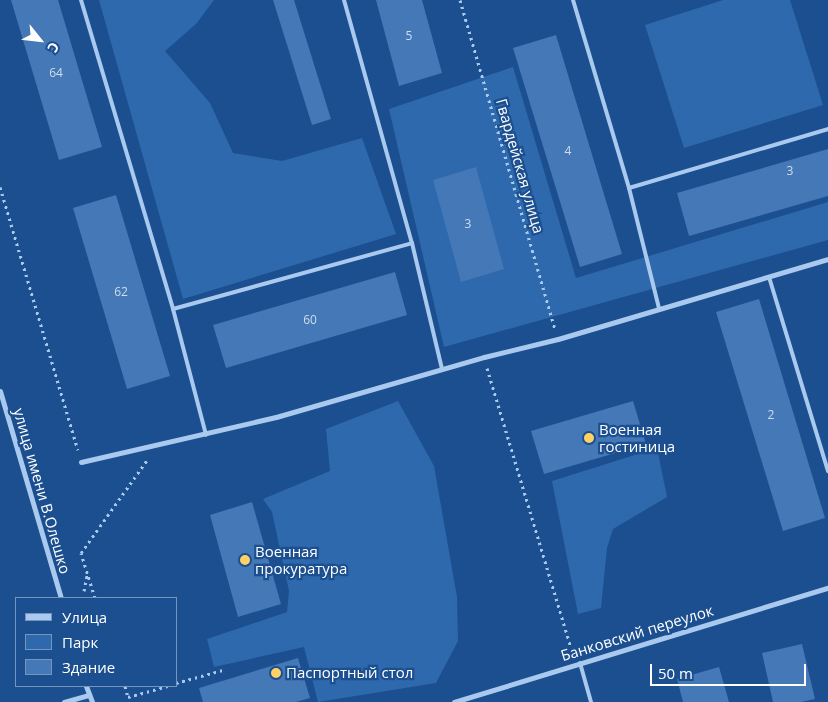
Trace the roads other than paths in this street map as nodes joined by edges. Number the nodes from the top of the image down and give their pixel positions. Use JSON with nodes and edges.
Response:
{"nodes":[{"id":1,"x":81,"y":0,"type":"edge"},
{"id":2,"x":344,"y":0,"type":"edge"},
{"id":3,"x":573,"y":0,"type":"edge"},
{"id":4,"x":828,"y":129,"type":"edge"},
{"id":5,"x":629,"y":188,"type":"junction"},
{"id":6,"x":412,"y":243,"type":"junction"},
{"id":7,"x":828,"y":259,"type":"edge"},
{"id":8,"x":769,"y":277,"type":"junction"},
{"id":9,"x":660,"y":308,"type":"junction"},
{"id":10,"x":172,"y":310,"type":"junction"},
{"id":11,"x":442,"y":369,"type":"junction"},
{"id":12,"x":0,"y":391,"type":"edge"},
{"id":13,"x":206,"y":435,"type":"junction"},
{"id":14,"x":81,"y":462,"type":"road end"},
{"id":15,"x":828,"y":470,"type":"edge"},
{"id":16,"x":828,"y":588,"type":"edge"},
{"id":17,"x":60,"y":597,"type":"edge"},
{"id":18,"x":578,"y":664,"type":"junction"},
{"id":19,"x":86,"y":687,"type":"edge"},
{"id":20,"x":89,"y":695,"type":"junction"},
{"id":21,"x":64,"y":702,"type":"edge"},
{"id":22,"x":92,"y":702,"type":"edge"},
{"id":23,"x":454,"y":702,"type":"edge"},
{"id":24,"x":591,"y":702,"type":"edge"}],
"edges":[{"from":1,"to":10,"type":"lane"},
{"from":2,"to":6,"type":"lane"},
{"from":3,"to":5,"type":"lane"},
{"from":4,"to":5,"type":"lane"},
{"from":5,"to":9,"type":"lane"},
{"from":6,"to":10,"type":"lane"},
{"from":6,"to":11,"type":"lane"},
{"from":7,"to":8,"type":"street"},
{"from":8,"to":9,"type":"street"},
{"from":8,"to":15,"type":"lane"},
{"from":9,"to":11,"type":"street"},
{"from":10,"to":13,"type":"lane"},
{"from":11,"to":13,"type":"street"},
{"from":12,"to":17,"type":"street","name":"улица имени В.Олешко"},
{"from":13,"to":14,"type":"street"},
{"from":16,"to":18,"type":"street","name":"Банковский переулок"},
{"from":18,"to":23,"type":"street","name":"Банковский переулок"},
{"from":18,"to":24,"type":"lane"},
{"from":19,"to":20,"type":"street"},
{"from":20,"to":21,"type":"street"},
{"from":20,"to":22,"type":"street"}]}
